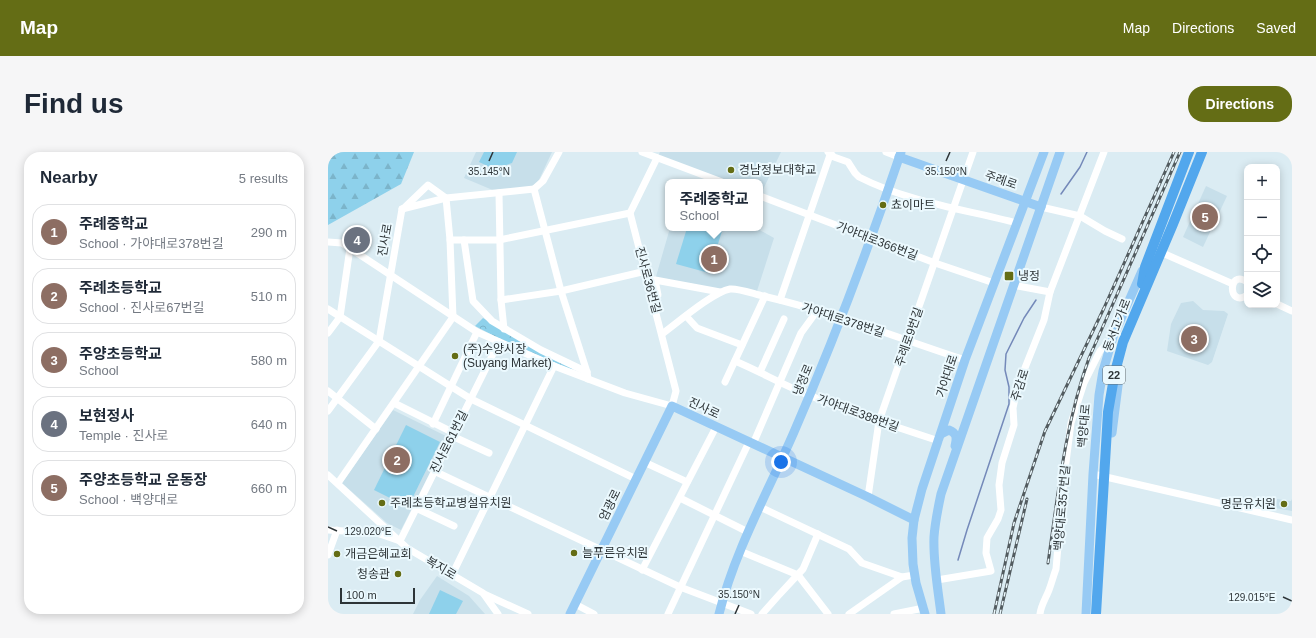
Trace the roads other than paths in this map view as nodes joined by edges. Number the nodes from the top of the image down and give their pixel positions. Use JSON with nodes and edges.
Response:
{"nodes":[{"id":1,"x":559,"y":152,"type":"edge"},
{"id":2,"x":642,"y":152,"type":"edge"},
{"id":3,"x":830,"y":152,"type":"edge"},
{"id":4,"x":886,"y":152,"type":"edge"},
{"id":5,"x":973,"y":152,"type":"edge"},
{"id":6,"x":1060,"y":152,"type":"edge"},
{"id":7,"x":1104,"y":152,"type":"edge"},
{"id":8,"x":1191,"y":152,"type":"edge"},
{"id":9,"x":1196,"y":152,"type":"edge"},
{"id":10,"x":1202,"y":152,"type":"edge"},
{"id":11,"x":1208,"y":152,"type":"edge"},
{"id":12,"x":1044,"y":153,"type":"edge"},
{"id":13,"x":900,"y":155,"type":"edge"},
{"id":14,"x":658,"y":158,"type":"junction"},
{"id":15,"x":714,"y":179,"type":"edge"},
{"id":16,"x":964,"y":180,"type":"junction"},
{"id":17,"x":1050,"y":180,"type":"junction"},
{"id":18,"x":534,"y":189,"type":"junction"},
{"id":19,"x":888,"y":190,"type":"junction"},
{"id":20,"x":499,"y":193,"type":"junction"},
{"id":21,"x":763,"y":197,"type":"edge"},
{"id":22,"x":446,"y":198,"type":"junction"},
{"id":23,"x":1025,"y":201,"type":"junction"},
{"id":24,"x":1040,"y":207,"type":"junction"},
{"id":25,"x":402,"y":209,"type":"junction"},
{"id":26,"x":954,"y":209,"type":"junction"},
{"id":27,"x":630,"y":213,"type":"junction"},
{"id":28,"x":808,"y":215,"type":"junction"},
{"id":29,"x":1080,"y":216,"type":"junction"},
{"id":30,"x":1017,"y":223,"type":"junction"},
{"id":31,"x":1174,"y":224,"type":"junction"},
{"id":32,"x":544,"y":231,"type":"junction"},
{"id":33,"x":871,"y":239,"type":"junction"},
{"id":34,"x":1122,"y":239,"type":"dead end"},
{"id":35,"x":450,"y":240,"type":"junction"},
{"id":36,"x":464,"y":240,"type":"junction"},
{"id":37,"x":499,"y":240,"type":"junction"},
{"id":38,"x":328,"y":242,"type":"edge"},
{"id":39,"x":350,"y":248,"type":"junction"},
{"id":40,"x":1151,"y":249,"type":"junction"},
{"id":41,"x":1164,"y":254,"type":"junction"},
{"id":42,"x":935,"y":263,"type":"junction"},
{"id":43,"x":646,"y":271,"type":"junction"},
{"id":44,"x":391,"y":274,"type":"junction"},
{"id":45,"x":1244,"y":280,"type":"edge"},
{"id":46,"x":994,"y":283,"type":"junction"},
{"id":47,"x":1142,"y":284,"type":"junction"},
{"id":48,"x":1232,"y":284,"type":"junction"},
{"id":49,"x":1013,"y":285,"type":"junction"},
{"id":50,"x":561,"y":291,"type":"junction"},
{"id":51,"x":720,"y":292,"type":"junction"},
{"id":52,"x":1050,"y":292,"type":"junction"},
{"id":53,"x":765,"y":296,"type":"junction"},
{"id":54,"x":1244,"y":297,"type":"edge"},
{"id":55,"x":652,"y":298,"type":"junction"},
{"id":56,"x":501,"y":300,"type":"junction"},
{"id":57,"x":780,"y":300,"type":"junction"},
{"id":58,"x":1280,"y":305,"type":"edge"},
{"id":59,"x":328,"y":309,"type":"edge"},
{"id":60,"x":817,"y":311,"type":"junction"},
{"id":61,"x":1292,"y":311,"type":"edge"},
{"id":62,"x":340,"y":316,"type":"junction"},
{"id":63,"x":686,"y":316,"type":"junction"},
{"id":64,"x":453,"y":317,"type":"junction"},
{"id":65,"x":842,"y":318,"type":"junction"},
{"id":66,"x":784,"y":319,"type":"dead end"},
{"id":67,"x":504,"y":329,"type":"junction"},
{"id":68,"x":477,"y":332,"type":"junction"},
{"id":69,"x":328,"y":333,"type":"edge"},
{"id":70,"x":662,"y":334,"type":"junction"},
{"id":71,"x":1114,"y":337,"type":"junction"},
{"id":72,"x":379,"y":341,"type":"junction"},
{"id":73,"x":907,"y":341,"type":"junction"},
{"id":74,"x":499,"y":342,"type":"junction"},
{"id":75,"x":742,"y":346,"type":"junction"},
{"id":76,"x":965,"y":360,"type":"junction"},
{"id":77,"x":735,"y":361,"type":"junction"},
{"id":78,"x":419,"y":366,"type":"junction"},
{"id":79,"x":554,"y":366,"type":"junction"},
{"id":80,"x":760,"y":372,"type":"junction"},
{"id":81,"x":588,"y":375,"type":"junction"},
{"id":82,"x":725,"y":382,"type":"dead end"},
{"id":83,"x":780,"y":382,"type":"junction"},
{"id":84,"x":451,"y":386,"type":"junction"},
{"id":85,"x":328,"y":391,"type":"edge"},
{"id":86,"x":810,"y":396,"type":"junction"},
{"id":87,"x":337,"y":398,"type":"junction"},
{"id":88,"x":471,"y":399,"type":"junction"},
{"id":89,"x":394,"y":403,"type":"junction"},
{"id":90,"x":672,"y":406,"type":"junction"},
{"id":91,"x":328,"y":411,"type":"edge"},
{"id":92,"x":879,"y":421,"type":"junction"},
{"id":93,"x":433,"y":424,"type":"junction"},
{"id":94,"x":526,"y":425,"type":"junction"},
{"id":95,"x":716,"y":426,"type":"junction"},
{"id":96,"x":376,"y":429,"type":"junction"},
{"id":97,"x":453,"y":435,"type":"junction"},
{"id":98,"x":940,"y":438,"type":"junction"},
{"id":99,"x":751,"y":443,"type":"junction"},
{"id":100,"x":489,"y":452,"type":"dead end"},
{"id":101,"x":783,"y":458,"type":"junction"},
{"id":102,"x":644,"y":462,"type":"junction"},
{"id":103,"x":434,"y":471,"type":"junction"},
{"id":104,"x":949,"y":472,"type":"junction"},
{"id":105,"x":1093,"y":474,"type":"junction"},
{"id":106,"x":328,"y":475,"type":"edge"},
{"id":107,"x":1108,"y":478,"type":"junction"},
{"id":108,"x":636,"y":479,"type":"junction"},
{"id":109,"x":687,"y":482,"type":"junction"},
{"id":110,"x":338,"y":483,"type":"junction"},
{"id":111,"x":490,"y":497,"type":"junction"},
{"id":112,"x":868,"y":497,"type":"junction"},
{"id":113,"x":680,"y":498,"type":"junction"},
{"id":114,"x":760,"y":507,"type":"junction"},
{"id":115,"x":416,"y":508,"type":"junction"},
{"id":116,"x":714,"y":515,"type":"junction"},
{"id":117,"x":914,"y":520,"type":"junction"},
{"id":118,"x":1292,"y":520,"type":"edge"},
{"id":119,"x":454,"y":526,"type":"dead end"},
{"id":120,"x":328,"y":530,"type":"edge"},
{"id":121,"x":337,"y":530,"type":"junction"},
{"id":122,"x":748,"y":532,"type":"junction"},
{"id":123,"x":818,"y":534,"type":"junction"},
{"id":124,"x":400,"y":541,"type":"junction"},
{"id":125,"x":740,"y":550,"type":"junction"},
{"id":126,"x":601,"y":551,"type":"junction"},
{"id":127,"x":328,"y":554,"type":"edge"},
{"id":128,"x":642,"y":570,"type":"junction"},
{"id":129,"x":452,"y":575,"type":"junction"},
{"id":130,"x":798,"y":575,"type":"junction"},
{"id":131,"x":914,"y":575,"type":"junction"},
{"id":132,"x":902,"y":578,"type":"junction"},
{"id":133,"x":936,"y":580,"type":"junction"},
{"id":134,"x":680,"y":587,"type":"junction"},
{"id":135,"x":483,"y":594,"type":"junction"},
{"id":136,"x":721,"y":603,"type":"junction"},
{"id":137,"x":575,"y":604,"type":"junction"},
{"id":138,"x":925,"y":611,"type":"edge"},
{"id":139,"x":669,"y":612,"type":"edge"},
{"id":140,"x":498,"y":614,"type":"edge"},
{"id":141,"x":528,"y":614,"type":"edge"},
{"id":142,"x":570,"y":614,"type":"edge"},
{"id":143,"x":594,"y":614,"type":"edge"},
{"id":144,"x":719,"y":614,"type":"edge"},
{"id":145,"x":751,"y":614,"type":"edge"},
{"id":146,"x":762,"y":614,"type":"edge"},
{"id":147,"x":828,"y":614,"type":"edge"},
{"id":148,"x":849,"y":614,"type":"edge"},
{"id":149,"x":894,"y":614,"type":"edge"},
{"id":150,"x":941,"y":614,"type":"edge"},
{"id":151,"x":1040,"y":614,"type":"edge"},
{"id":152,"x":1086,"y":614,"type":"edge"},
{"id":153,"x":1090,"y":614,"type":"edge"},
{"id":154,"x":1096,"y":614,"type":"edge"},
{"id":155,"x":1100,"y":614,"type":"edge"}],
"edges":[{"from":1,"to":18,"type":"street"},
{"from":2,"to":14,"type":"street"},
{"from":3,"to":19,"type":"street"},
{"from":3,"to":28,"type":"street"},
{"from":4,"to":13,"type":"street","name":"주례로"},
{"from":5,"to":16,"type":"street","name":"주례로9번길"},
{"from":6,"to":17,"type":"main road"},
{"from":7,"to":29,"type":"street","name":"주감로"},
{"from":8,"to":40,"type":"main road","name":"백양대로"},
{"from":8,"to":47,"type":"highway"},
{"from":9,"to":47,"type":"highway","name":"동서고가로","number":"22"},
{"from":10,"to":31,"type":"highway","name":"동서고가로","number":"22"},
{"from":11,"to":31,"type":"highway"},
{"from":11,"to":41,"type":"main road"},
{"from":12,"to":17,"type":"main road"},
{"from":12,"to":23,"type":"main road","name":"가야대로"},
{"from":13,"to":16,"type":"main road","name":"주례로"},
{"from":13,"to":19,"type":"main road","name":"냉정로"},
{"from":14,"to":15,"type":"street"},
{"from":14,"to":27,"type":"street"},
{"from":16,"to":23,"type":"main road","name":"주례로"},
{"from":16,"to":26,"type":"street","name":"주례로9번길"},
{"from":17,"to":24,"type":"main road"},
{"from":18,"to":20,"type":"street"},
{"from":18,"to":32,"type":"street"},
{"from":19,"to":26,"type":"street"},
{"from":19,"to":33,"type":"main road","name":"냉정로"},
{"from":20,"to":22,"type":"street"},
{"from":20,"to":37,"type":"street"},
{"from":21,"to":28,"type":"street","name":"가야대로366번길"},
{"from":22,"to":25,"type":"street"},
{"from":22,"to":25,"type":"street"},
{"from":22,"to":35,"type":"street"},
{"from":23,"to":24,"type":"main road","name":"주례로"},
{"from":23,"to":30,"type":"main road","name":"가야대로"},
{"from":24,"to":29,"type":"street"},
{"from":24,"to":49,"type":"main road"},
{"from":25,"to":44,"type":"street","name":"진사로"},
{"from":26,"to":30,"type":"street"},
{"from":26,"to":42,"type":"street","name":"주례로9번길"},
{"from":27,"to":32,"type":"street"},
{"from":27,"to":43,"type":"street","name":"진사로36번길"},
{"from":28,"to":33,"type":"street","name":"가야대로366번길"},
{"from":28,"to":57,"type":"street"},
{"from":29,"to":34,"type":"street"},
{"from":29,"to":52,"type":"street","name":"주감로"},
{"from":30,"to":46,"type":"main road","name":"가야대로"},
{"from":31,"to":154,"type":"highway","name":"동서고가로","number":"22"},
{"from":32,"to":37,"type":"street"},
{"from":32,"to":50,"type":"street"},
{"from":33,"to":42,"type":"street","name":"가야대로366번길"},
{"from":33,"to":65,"type":"main road","name":"냉정로"},
{"from":35,"to":36,"type":"street"},
{"from":35,"to":64,"type":"street"},
{"from":36,"to":37,"type":"street"},
{"from":36,"to":67,"type":"street"},
{"from":37,"to":56,"type":"street"},
{"from":38,"to":39,"type":"street","name":"진사로"},
{"from":39,"to":44,"type":"street","name":"진사로"},
{"from":39,"to":62,"type":"street"},
{"from":40,"to":41,"type":"street"},
{"from":40,"to":71,"type":"main road","name":"백양대로"},
{"from":41,"to":48,"type":"street"},
{"from":41,"to":107,"type":"main road"},
{"from":42,"to":46,"type":"street","name":"가야대로366번길"},
{"from":42,"to":73,"type":"street","name":"주례로9번길"},
{"from":43,"to":50,"type":"street"},
{"from":43,"to":55,"type":"street","name":"진사로36번길"},
{"from":44,"to":64,"type":"street","name":"진사로"},
{"from":44,"to":72,"type":"street"},
{"from":45,"to":48,"type":"street"},
{"from":46,"to":76,"type":"main road","name":"가야대로"},
{"from":47,"to":153,"type":"highway","name":"동서고가로","number":"22"},
{"from":48,"to":54,"type":"street"},
{"from":49,"to":52,"type":"street"},
{"from":49,"to":104,"type":"main road"},
{"from":50,"to":56,"type":"street"},
{"from":50,"to":81,"type":"street"},
{"from":51,"to":53,"type":"street","name":"가야대로378번길"},
{"from":51,"to":55,"type":"street","name":"가야대로378번길"},
{"from":51,"to":63,"type":"street"},
{"from":52,"to":133,"type":"street","name":"주감로"},
{"from":53,"to":57,"type":"street","name":"가야대로378번길"},
{"from":53,"to":75,"type":"street"},
{"from":55,"to":70,"type":"street","name":"진사로36번길"},
{"from":56,"to":67,"type":"street"},
{"from":57,"to":60,"type":"street","name":"가야대로378번길"},
{"from":58,"to":61,"type":"street"},
{"from":59,"to":62,"type":"street"},
{"from":60,"to":65,"type":"street","name":"가야대로378번길"},
{"from":60,"to":83,"type":"street"},
{"from":62,"to":69,"type":"street"},
{"from":62,"to":72,"type":"street"},
{"from":63,"to":70,"type":"street"},
{"from":63,"to":75,"type":"street"},
{"from":64,"to":68,"type":"street","name":"진사로"},
{"from":64,"to":78,"type":"street"},
{"from":65,"to":73,"type":"street","name":"가야대로378번길"},
{"from":65,"to":86,"type":"main road","name":"냉정로"},
{"from":66,"to":80,"type":"street"},
{"from":67,"to":81,"type":"street"},
{"from":68,"to":74,"type":"street","name":"진사로"},
{"from":68,"to":84,"type":"street"},
{"from":70,"to":90,"type":"street","name":"진사로36번길"},
{"from":71,"to":105,"type":"main road","name":"백양대로"},
{"from":71,"to":151,"type":"street","name":"백양대로357번길"},
{"from":72,"to":78,"type":"street"},
{"from":72,"to":87,"type":"street"},
{"from":73,"to":76,"type":"street","name":"가야대로378번길"},
{"from":73,"to":92,"type":"street","name":"주례로9번길"},
{"from":74,"to":79,"type":"street","name":"진사로"},
{"from":74,"to":88,"type":"street","name":"진사로61번길"},
{"from":75,"to":77,"type":"street"},
{"from":76,"to":98,"type":"main road","name":"가야대로"},
{"from":77,"to":80,"type":"street","name":"가야대로388번길"},
{"from":77,"to":82,"type":"street"},
{"from":78,"to":84,"type":"street"},
{"from":78,"to":89,"type":"street"},
{"from":79,"to":81,"type":"street","name":"진사로"},
{"from":79,"to":94,"type":"street"},
{"from":80,"to":83,"type":"street","name":"가야대로388번길"},
{"from":81,"to":90,"type":"street","name":"진사로"},
{"from":83,"to":86,"type":"street","name":"가야대로388번길"},
{"from":83,"to":99,"type":"street"},
{"from":84,"to":88,"type":"street"},
{"from":84,"to":93,"type":"street"},
{"from":85,"to":87,"type":"street"},
{"from":86,"to":92,"type":"street","name":"가야대로388번길"},
{"from":86,"to":101,"type":"main road","name":"냉정로"},
{"from":87,"to":91,"type":"street"},
{"from":87,"to":96,"type":"street"},
{"from":88,"to":94,"type":"street"},
{"from":88,"to":97,"type":"street","name":"진사로61번길"},
{"from":89,"to":93,"type":"street"},
{"from":89,"to":96,"type":"street"},
{"from":90,"to":95,"type":"main road","name":"진사로"},
{"from":90,"to":102,"type":"main road","name":"엄광로"},
{"from":92,"to":98,"type":"street","name":"가야대로388번길"},
{"from":92,"to":112,"type":"street","name":"주례로9번길"},
{"from":93,"to":97,"type":"street"},
{"from":94,"to":108,"type":"street"},
{"from":94,"to":111,"type":"street"},
{"from":95,"to":99,"type":"main road","name":"진사로"},
{"from":95,"to":109,"type":"street"},
{"from":96,"to":110,"type":"street"},
{"from":97,"to":100,"type":"street"},
{"from":97,"to":103,"type":"street","name":"진사로61번길"},
{"from":98,"to":104,"type":"main road"},
{"from":98,"to":117,"type":"main road","name":"가야대로"},
{"from":99,"to":101,"type":"main road","name":"진사로"},
{"from":99,"to":116,"type":"street"},
{"from":101,"to":112,"type":"main road","name":"진사로"},
{"from":101,"to":114,"type":"main road","name":"냉정로"},
{"from":102,"to":108,"type":"main road","name":"엄광로"},
{"from":102,"to":109,"type":"street"},
{"from":103,"to":111,"type":"street"},
{"from":103,"to":115,"type":"street","name":"진사로61번길"},
{"from":104,"to":133,"type":"main road"},
{"from":105,"to":107,"type":"street"},
{"from":105,"to":152,"type":"main road","name":"백양대로"},
{"from":106,"to":110,"type":"street","name":"복지로"},
{"from":107,"to":118,"type":"street"},
{"from":107,"to":155,"type":"main road"},
{"from":108,"to":126,"type":"main road","name":"엄광로"},
{"from":109,"to":113,"type":"street"},
{"from":110,"to":124,"type":"street","name":"복지로"},
{"from":111,"to":126,"type":"street"},
{"from":111,"to":129,"type":"street"},
{"from":112,"to":117,"type":"main road","name":"진사로"},
{"from":113,"to":116,"type":"street"},
{"from":113,"to":128,"type":"street"},
{"from":114,"to":122,"type":"main road","name":"냉정로"},
{"from":114,"to":123,"type":"street"},
{"from":115,"to":119,"type":"street"},
{"from":115,"to":124,"type":"street","name":"진사로61번길"},
{"from":116,"to":122,"type":"street"},
{"from":116,"to":134,"type":"street"},
{"from":117,"to":131,"type":"main road","name":"가야대로"},
{"from":120,"to":121,"type":"street"},
{"from":121,"to":124,"type":"street"},
{"from":121,"to":127,"type":"street"},
{"from":122,"to":125,"type":"main road","name":"냉정로"},
{"from":123,"to":130,"type":"street"},
{"from":123,"to":132,"type":"street"},
{"from":124,"to":129,"type":"street","name":"복지로"},
{"from":125,"to":130,"type":"street"},
{"from":125,"to":136,"type":"main road","name":"냉정로"},
{"from":126,"to":128,"type":"street"},
{"from":126,"to":137,"type":"main road","name":"엄광로"},
{"from":128,"to":134,"type":"street"},
{"from":129,"to":135,"type":"street","name":"복지로"},
{"from":130,"to":146,"type":"street"},
{"from":130,"to":147,"type":"street"},
{"from":131,"to":132,"type":"street"},
{"from":131,"to":138,"type":"main road","name":"가야대로"},
{"from":132,"to":148,"type":"street"},
{"from":133,"to":150,"type":"main road"},
{"from":134,"to":136,"type":"street"},
{"from":134,"to":139,"type":"street"},
{"from":135,"to":140,"type":"street","name":"복지로"},
{"from":135,"to":141,"type":"street"},
{"from":136,"to":144,"type":"main road","name":"냉정로"},
{"from":136,"to":145,"type":"street"},
{"from":137,"to":142,"type":"main road","name":"엄광로"},
{"from":137,"to":143,"type":"street"},
{"from":138,"to":149,"type":"street"}]}
